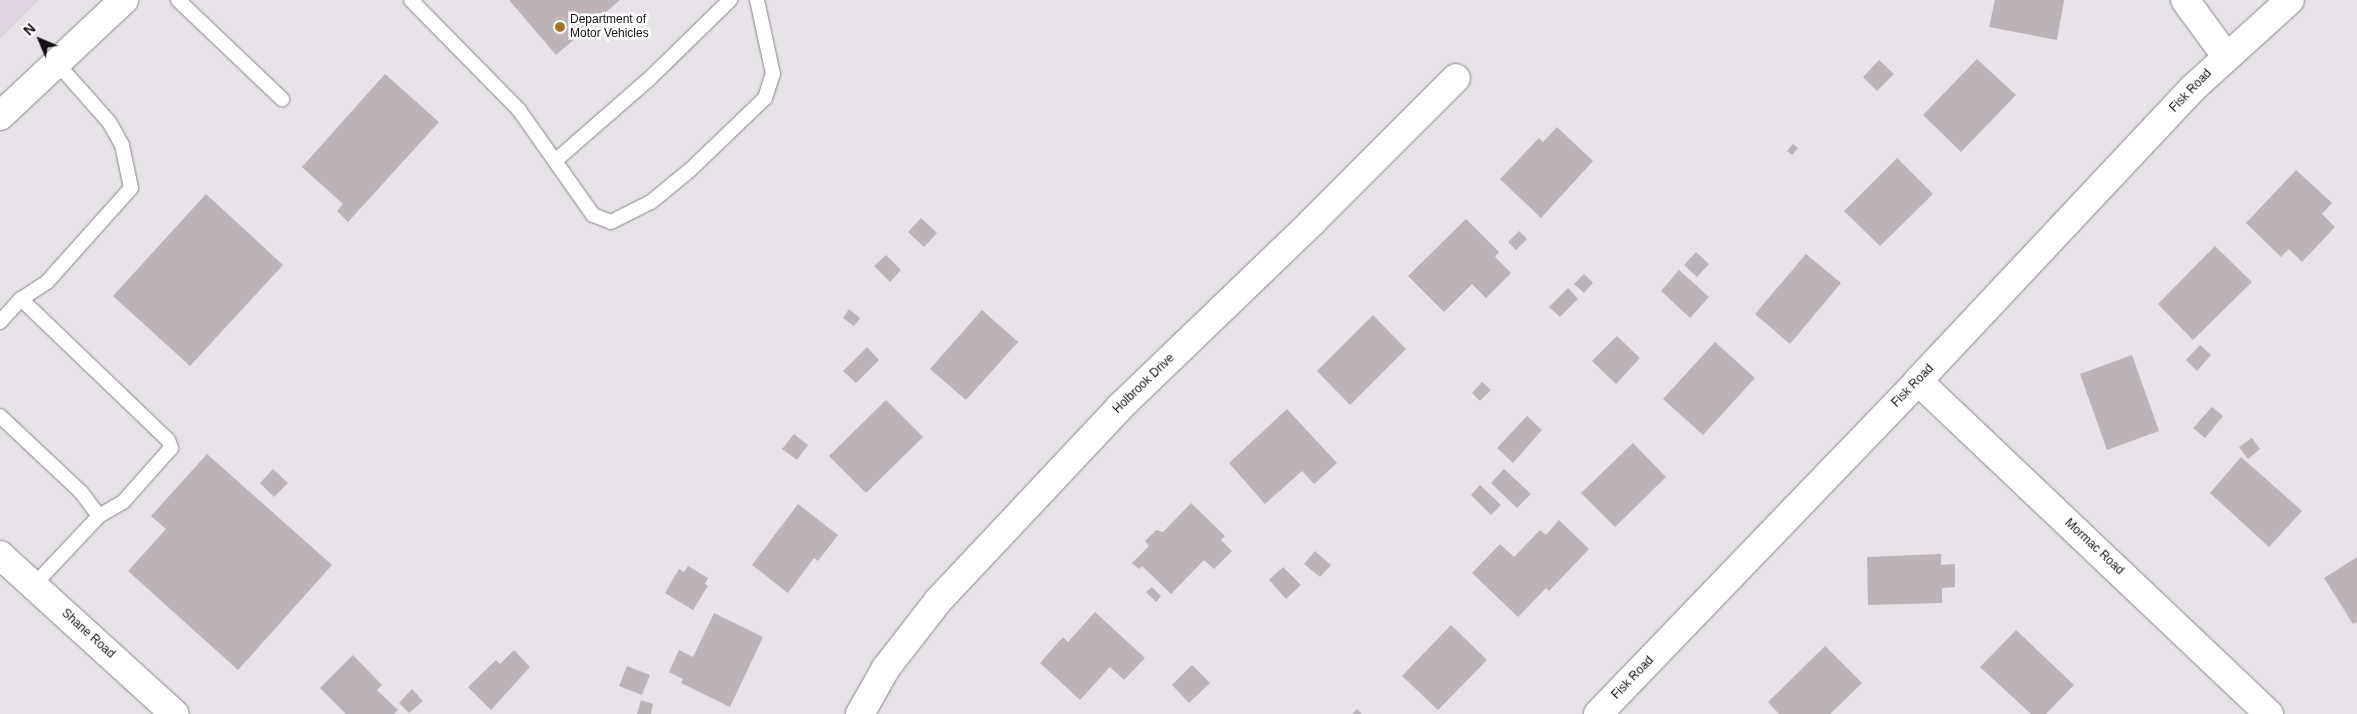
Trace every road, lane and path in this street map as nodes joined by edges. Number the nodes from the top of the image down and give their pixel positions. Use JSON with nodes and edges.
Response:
{"nodes":[{"id":1,"x":124,"y":0,"type":"edge"},
{"id":2,"x":178,"y":0,"type":"edge"},
{"id":3,"x":411,"y":0,"type":"edge"},
{"id":4,"x":730,"y":0,"type":"edge"},
{"id":5,"x":757,"y":0,"type":"edge"},
{"id":6,"x":2184,"y":0,"type":"edge"},
{"id":7,"x":2290,"y":0,"type":"edge"},
{"id":8,"x":2226,"y":56,"type":"junction"},
{"id":9,"x":56,"y":62,"type":"junction"},
{"id":10,"x":1456,"y":78,"type":"dead end"},
{"id":11,"x":282,"y":99,"type":"dead end"},
{"id":12,"x":0,"y":116,"type":"edge"},
{"id":13,"x":555,"y":161,"type":"junction"},
{"id":14,"x":21,"y":299,"type":"junction"},
{"id":15,"x":0,"y":322,"type":"edge"},
{"id":16,"x":1918,"y":381,"type":"junction"},
{"id":17,"x":0,"y":416,"type":"edge"},
{"id":18,"x":100,"y":516,"type":"junction"},
{"id":19,"x":0,"y":555,"type":"edge"},
{"id":20,"x":34,"y":585,"type":"junction"},
{"id":21,"x":174,"y":714,"type":"edge"},
{"id":22,"x":860,"y":714,"type":"edge"},
{"id":23,"x":1598,"y":714,"type":"edge"},
{"id":24,"x":2269,"y":714,"type":"edge"}],
"edges":[{"from":1,"to":9,"type":"street"},
{"from":2,"to":11,"type":"lane"},
{"from":3,"to":13,"type":"lane"},
{"from":4,"to":13,"type":"lane"},
{"from":5,"to":13,"type":"lane"},
{"from":6,"to":8,"type":"street"},
{"from":7,"to":8,"type":"street","name":"Fisk Road"},
{"from":8,"to":16,"type":"street","name":"Fisk Road"},
{"from":9,"to":12,"type":"street"},
{"from":9,"to":14,"type":"lane"},
{"from":10,"to":22,"type":"street","name":"Holbrook Drive"},
{"from":14,"to":15,"type":"lane"},
{"from":14,"to":18,"type":"lane"},
{"from":16,"to":23,"type":"street","name":"Fisk Road"},
{"from":16,"to":24,"type":"street","name":"Mormac Road"},
{"from":17,"to":18,"type":"lane"},
{"from":18,"to":20,"type":"lane"},
{"from":19,"to":20,"type":"street","name":"Shane Road"},
{"from":20,"to":21,"type":"street","name":"Shane Road"}]}
